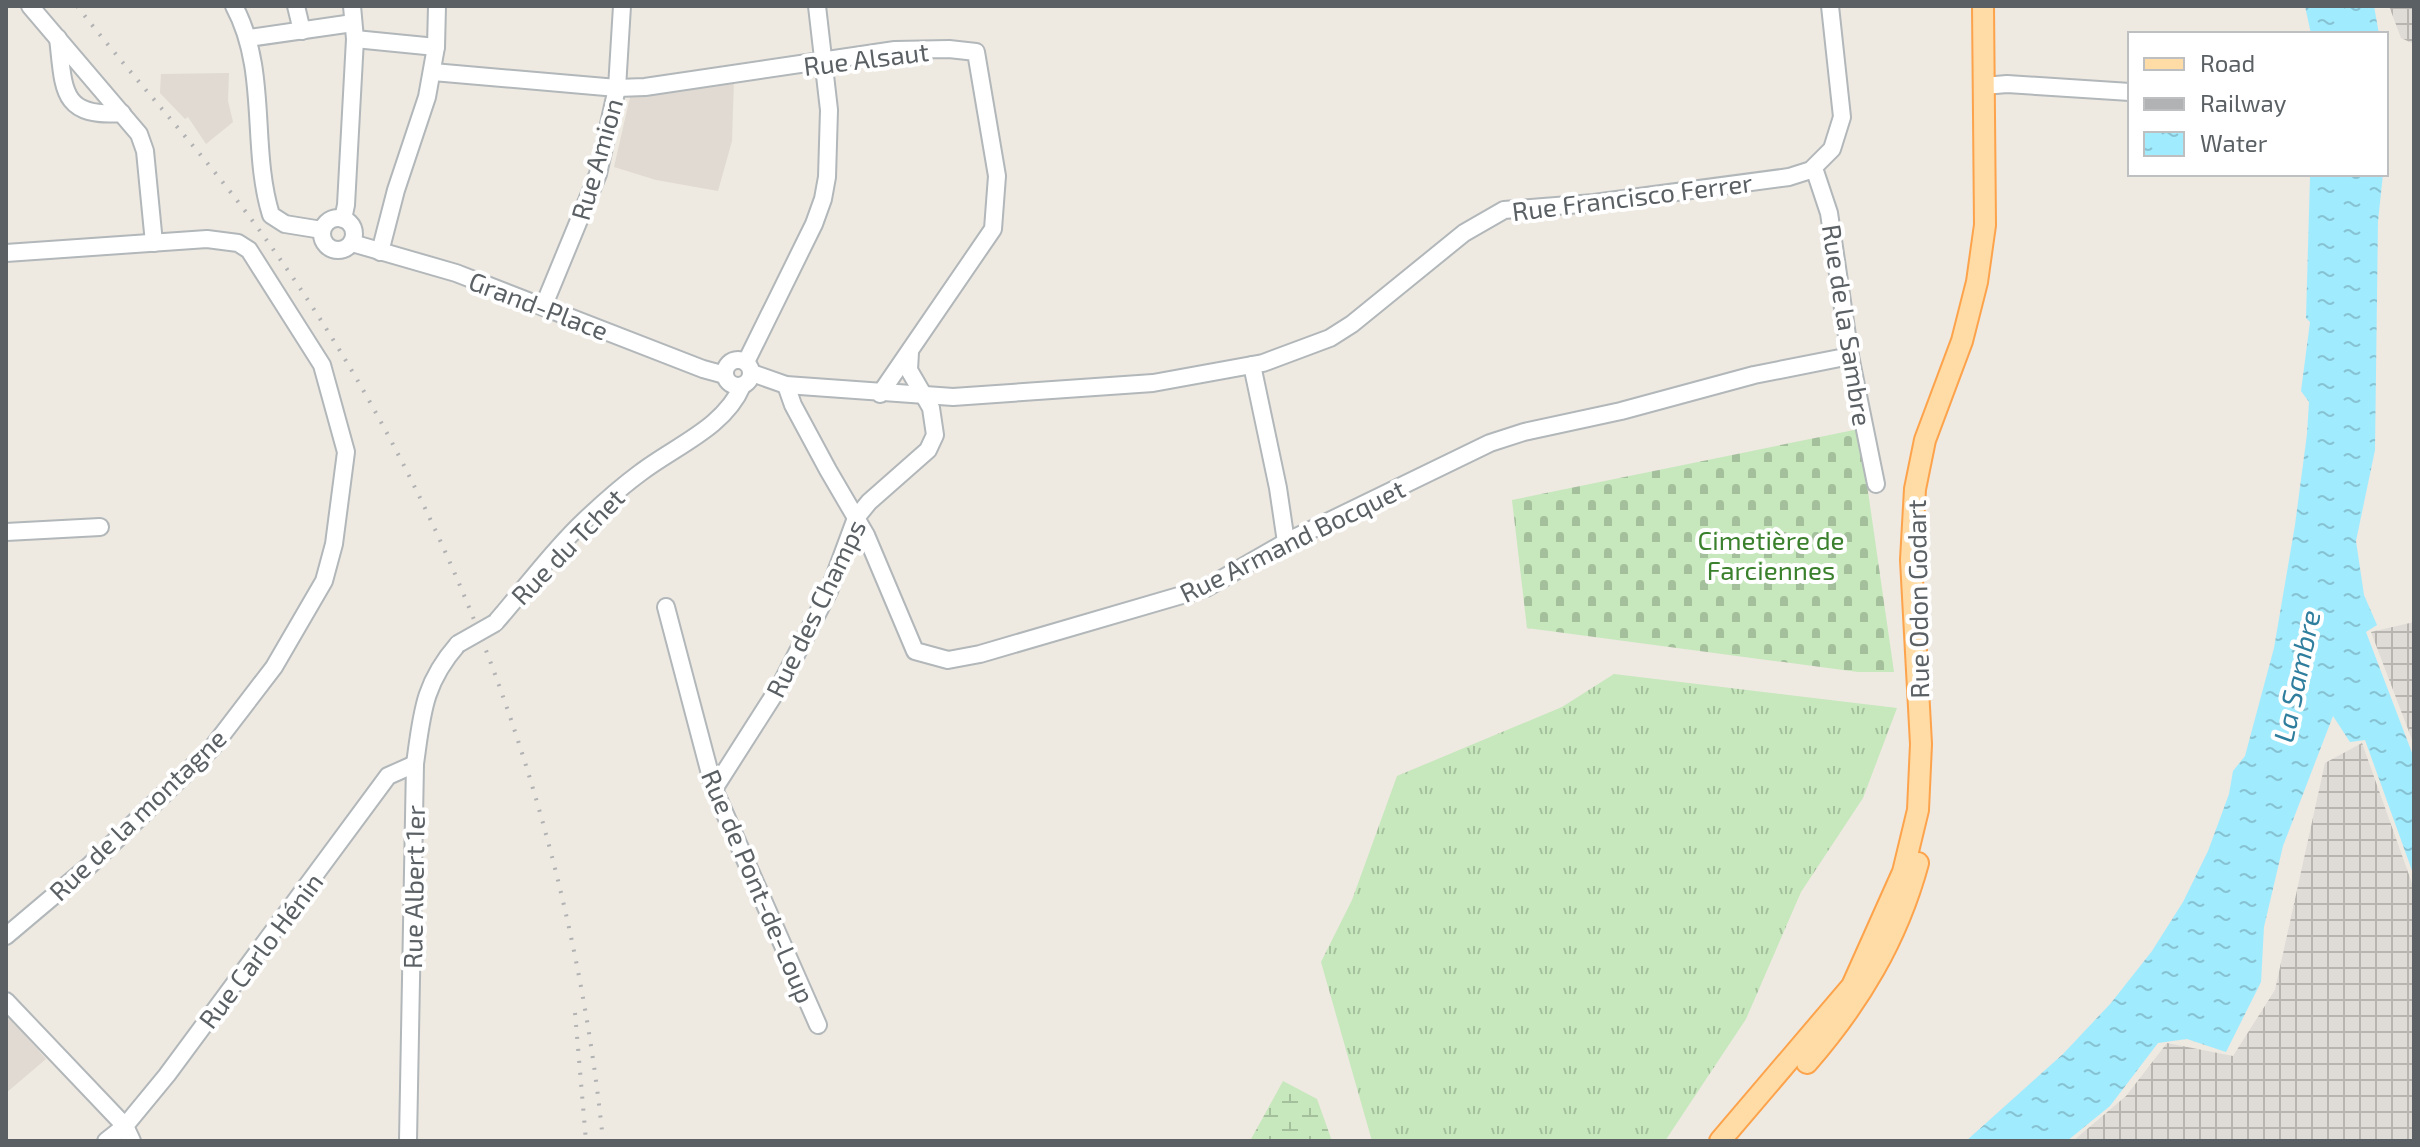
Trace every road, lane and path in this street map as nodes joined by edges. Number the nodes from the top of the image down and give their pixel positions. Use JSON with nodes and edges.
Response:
{"nodes":[{"id":1,"x":30,"y":6,"type":"edge"},
{"id":2,"x":234,"y":6,"type":"edge"},
{"id":3,"x":296,"y":6,"type":"edge"},
{"id":4,"x":437,"y":6,"type":"edge"},
{"id":5,"x":622,"y":6,"type":"edge"},
{"id":6,"x":817,"y":6,"type":"edge"},
{"id":7,"x":1830,"y":6,"type":"edge"},
{"id":8,"x":1983,"y":6,"type":"edge"},
{"id":9,"x":1995,"y":6,"type":"edge"},
{"id":10,"x":353,"y":22,"type":"edge"},
{"id":11,"x":302,"y":31,"type":"junction"},
{"id":12,"x":58,"y":38,"type":"junction"},
{"id":13,"x":249,"y":38,"type":"junction"},
{"id":14,"x":436,"y":47,"type":"junction"},
{"id":15,"x":823,"y":63,"type":"junction"},
{"id":16,"x":433,"y":72,"type":"junction"},
{"id":17,"x":1990,"y":85,"type":"junction"},
{"id":18,"x":617,"y":88,"type":"junction"},
{"id":19,"x":2128,"y":92,"type":"edge"},
{"id":20,"x":122,"y":113,"type":"junction"},
{"id":21,"x":1814,"y":168,"type":"junction"},
{"id":22,"x":343,"y":219,"type":"junction"},
{"id":23,"x":322,"y":230,"type":"junction"},
{"id":24,"x":154,"y":243,"type":"junction"},
{"id":25,"x":352,"y":243,"type":"junction"},
{"id":26,"x":380,"y":252,"type":"junction"},
{"id":27,"x":6,"y":253,"type":"edge"},
{"id":28,"x":544,"y":305,"type":"junction"},
{"id":29,"x":910,"y":350,"type":"junction"},
{"id":30,"x":1850,"y":356,"type":"junction"},
{"id":31,"x":1252,"y":365,"type":"junction"},
{"id":32,"x":740,"y":377,"type":"junction"},
{"id":33,"x":786,"y":385,"type":"junction"},
{"id":34,"x":880,"y":394,"type":"junction"},
{"id":35,"x":925,"y":396,"type":"junction"},
{"id":36,"x":1876,"y":484,"type":"dead end"},
{"id":37,"x":856,"y":518,"type":"junction"},
{"id":38,"x":100,"y":527,"type":"dead end"},
{"id":39,"x":6,"y":532,"type":"edge"},
{"id":40,"x":1286,"y":542,"type":"junction"},
{"id":41,"x":666,"y":607,"type":"dead end"},
{"id":42,"x":458,"y":644,"type":"joint"},
{"id":43,"x":415,"y":764,"type":"junction"},
{"id":44,"x":714,"y":789,"type":"junction"},
{"id":45,"x":6,"y":936,"type":"edge"},
{"id":46,"x":6,"y":1001,"type":"edge"},
{"id":47,"x":818,"y":1025,"type":"dead end"},
{"id":48,"x":129,"y":1134,"type":"edge"},
{"id":49,"x":106,"y":1141,"type":"edge"},
{"id":50,"x":408,"y":1141,"type":"edge"},
{"id":51,"x":1720,"y":1141,"type":"edge"},
{"id":52,"x":1738,"y":1141,"type":"edge"}],
"edges":[{"from":1,"to":12,"type":"street"},
{"from":2,"to":13,"type":"street"},
{"from":3,"to":11,"type":"street"},
{"from":4,"to":14,"type":"street"},
{"from":5,"to":18,"type":"street","name":"Rue Amion"},
{"from":6,"to":15,"type":"street","name":"Rue du Tchet"},
{"from":7,"to":21,"type":"street"},
{"from":8,"to":17,"type":"main road","name":"Rue Odon Godart"},
{"from":9,"to":17,"type":"main road","name":"Rue Odon Godart"},
{"from":10,"to":11,"type":"street"},
{"from":10,"to":14,"type":"street"},
{"from":10,"to":22,"type":"street"},
{"from":11,"to":13,"type":"street"},
{"from":12,"to":20,"type":"street"},
{"from":12,"to":20,"type":"street"},
{"from":13,"to":23,"type":"street"},
{"from":14,"to":16,"type":"street"},
{"from":15,"to":18,"type":"street","name":"Rue Alsaut"},
{"from":15,"to":29,"type":"street","name":"Rue Alsaut"},
{"from":15,"to":32,"type":"street","name":"Rue du Tchet"},
{"from":16,"to":18,"type":"street","name":"Rue Alsaut"},
{"from":16,"to":26,"type":"street"},
{"from":17,"to":19,"type":"street"},
{"from":17,"to":51,"type":"main road","name":"Rue Odon Godart"},
{"from":17,"to":52,"type":"main road","name":"Rue Odon Godart"},
{"from":18,"to":28,"type":"street","name":"Rue Amion"},
{"from":20,"to":24,"type":"street"},
{"from":21,"to":30,"type":"street","name":"Rue de la Sambre"},
{"from":21,"to":31,"type":"street","name":"Rue Francisco Ferrer"},
{"from":22,"to":23,"type":"street"},
{"from":22,"to":25,"type":"street"},
{"from":23,"to":25,"type":"street"},
{"from":24,"to":27,"type":"street","name":"Rue de la montagne"},
{"from":24,"to":45,"type":"street","name":"Rue de la montagne"},
{"from":25,"to":26,"type":"street","name":"Grand-Place"},
{"from":26,"to":28,"type":"street","name":"Grand-Place"},
{"from":28,"to":32,"type":"street","name":"Grand-Place"},
{"from":29,"to":34,"type":"street","name":"Rue Alsaut"},
{"from":29,"to":35,"type":"street"},
{"from":30,"to":36,"type":"street","name":"Rue de la Sambre"},
{"from":30,"to":40,"type":"street","name":"Rue Armand Bocquet"},
{"from":31,"to":35,"type":"street","name":"Rue Francisco Ferrer"},
{"from":31,"to":40,"type":"street"},
{"from":32,"to":33,"type":"street","name":"Rue Francisco Ferrer"},
{"from":32,"to":42,"type":"street","name":"Rue du Tchet","bridge":true},
{"from":33,"to":34,"type":"street","name":"Rue Francisco Ferrer"},
{"from":33,"to":37,"type":"street","name":"Rue Armand Bocquet"},
{"from":34,"to":35,"type":"street","name":"Rue Francisco Ferrer"},
{"from":35,"to":37,"type":"street","name":"Rue des Champs"},
{"from":37,"to":40,"type":"street","name":"Rue Armand Bocquet"},
{"from":37,"to":44,"type":"street","name":"Rue des Champs"},
{"from":38,"to":39,"type":"street"},
{"from":41,"to":44,"type":"street","name":"Rue de Pont-de-Loup"},
{"from":42,"to":43,"type":"street","name":"Rue Albert 1er"},
{"from":43,"to":48,"type":"street","name":"Rue Carlo Hénin"},
{"from":43,"to":50,"type":"street","name":"Rue Albert 1er"},
{"from":44,"to":47,"type":"street","name":"Rue de Pont-de-Loup"},
{"from":46,"to":48,"type":"street"},
{"from":48,"to":49,"type":"street","name":"Rue Carlo Hénin"}]}
